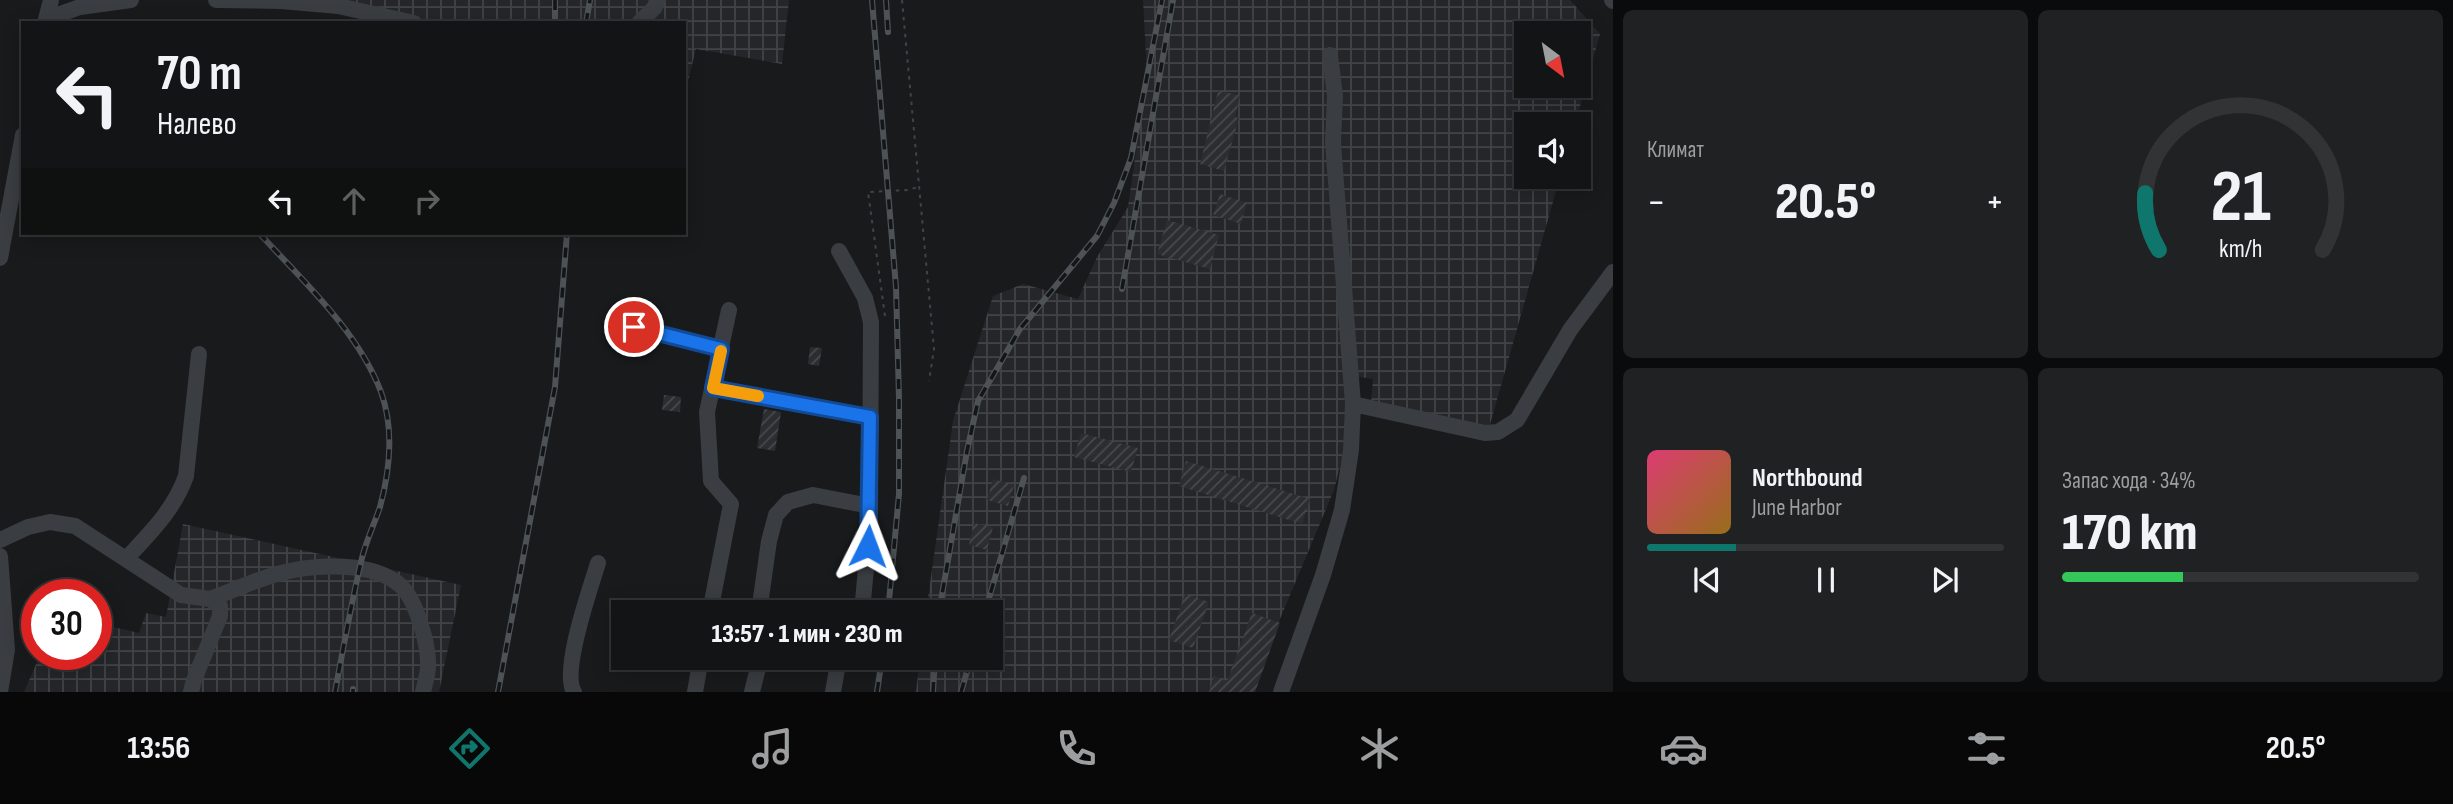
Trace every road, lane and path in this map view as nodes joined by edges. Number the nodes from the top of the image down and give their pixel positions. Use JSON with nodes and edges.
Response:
{"nodes":[{"id":1,"x":51,"y":0,"type":"edge"},
{"id":2,"x":131,"y":0,"type":"edge"},
{"id":3,"x":216,"y":0,"type":"edge"},
{"id":4,"x":657,"y":0,"type":"edge"},
{"id":5,"x":902,"y":0,"type":"edge"},
{"id":6,"x":46,"y":21,"type":"edge"},
{"id":7,"x":405,"y":21,"type":"edge"},
{"id":8,"x":641,"y":21,"type":"edge"},
{"id":9,"x":1330,"y":55,"type":"dead end"},
{"id":10,"x":21,"y":146,"type":"edge"},
{"id":11,"x":919,"y":187,"type":"junction"},
{"id":12,"x":839,"y":251,"type":"dead end"},
{"id":13,"x":0,"y":258,"type":"edge"},
{"id":14,"x":1613,"y":272,"type":"edge"},
{"id":15,"x":729,"y":310,"type":"dead end"},
{"id":16,"x":884,"y":325,"type":"dead end"},
{"id":17,"x":634,"y":327,"type":"dead end"},
{"id":18,"x":721,"y":349,"type":"junction"},
{"id":19,"x":199,"y":354,"type":"dead end"},
{"id":20,"x":929,"y":381,"type":"dead end"},
{"id":21,"x":713,"y":388,"type":"junction"},
{"id":22,"x":1353,"y":404,"type":"junction"},
{"id":23,"x":870,"y":417,"type":"junction"},
{"id":24,"x":870,"y":506,"type":"junction"},
{"id":25,"x":0,"y":540,"type":"edge"},
{"id":26,"x":0,"y":556,"type":"edge"},
{"id":27,"x":126,"y":559,"type":"junction"},
{"id":28,"x":598,"y":564,"type":"dead end"},
{"id":29,"x":210,"y":599,"type":"junction"},
{"id":30,"x":712,"y":600,"type":"edge"},
{"id":31,"x":762,"y":600,"type":"edge"},
{"id":32,"x":863,"y":600,"type":"edge"},
{"id":33,"x":699,"y":670,"type":"edge"},
{"id":34,"x":758,"y":670,"type":"edge"},
{"id":35,"x":837,"y":670,"type":"edge"},
{"id":36,"x":0,"y":692,"type":"edge"},
{"id":37,"x":191,"y":692,"type":"edge"},
{"id":38,"x":423,"y":692,"type":"edge"},
{"id":39,"x":574,"y":692,"type":"edge"},
{"id":40,"x":695,"y":692,"type":"edge"},
{"id":41,"x":752,"y":692,"type":"edge"},
{"id":42,"x":832,"y":692,"type":"edge"},
{"id":43,"x":1281,"y":692,"type":"edge"}],
"edges":[{"from":1,"to":6,"type":"street"},
{"from":2,"to":6,"type":"street"},
{"from":3,"to":7,"type":"street"},
{"from":4,"to":8,"type":"street"},
{"from":5,"to":11,"type":"path"},
{"from":9,"to":22,"type":"street"},
{"from":10,"to":13,"type":"street"},
{"from":11,"to":16,"type":"path"},
{"from":11,"to":20,"type":"path"},
{"from":12,"to":23,"type":"street"},
{"from":14,"to":22,"type":"street"},
{"from":15,"to":18,"type":"street"},
{"from":17,"to":18,"type":"street"},
{"from":18,"to":21,"type":"street"},
{"from":19,"to":27,"type":"street"},
{"from":21,"to":23,"type":"street"},
{"from":21,"to":30,"type":"street"},
{"from":22,"to":43,"type":"street"},
{"from":23,"to":24,"type":"street"},
{"from":24,"to":31,"type":"street"},
{"from":24,"to":32,"type":"street"},
{"from":25,"to":27,"type":"street"},
{"from":26,"to":36,"type":"street"},
{"from":27,"to":29,"type":"street"},
{"from":28,"to":39,"type":"street"},
{"from":29,"to":37,"type":"street"},
{"from":29,"to":38,"type":"street"},
{"from":33,"to":40,"type":"street"},
{"from":34,"to":41,"type":"street"},
{"from":35,"to":42,"type":"street"}]}
